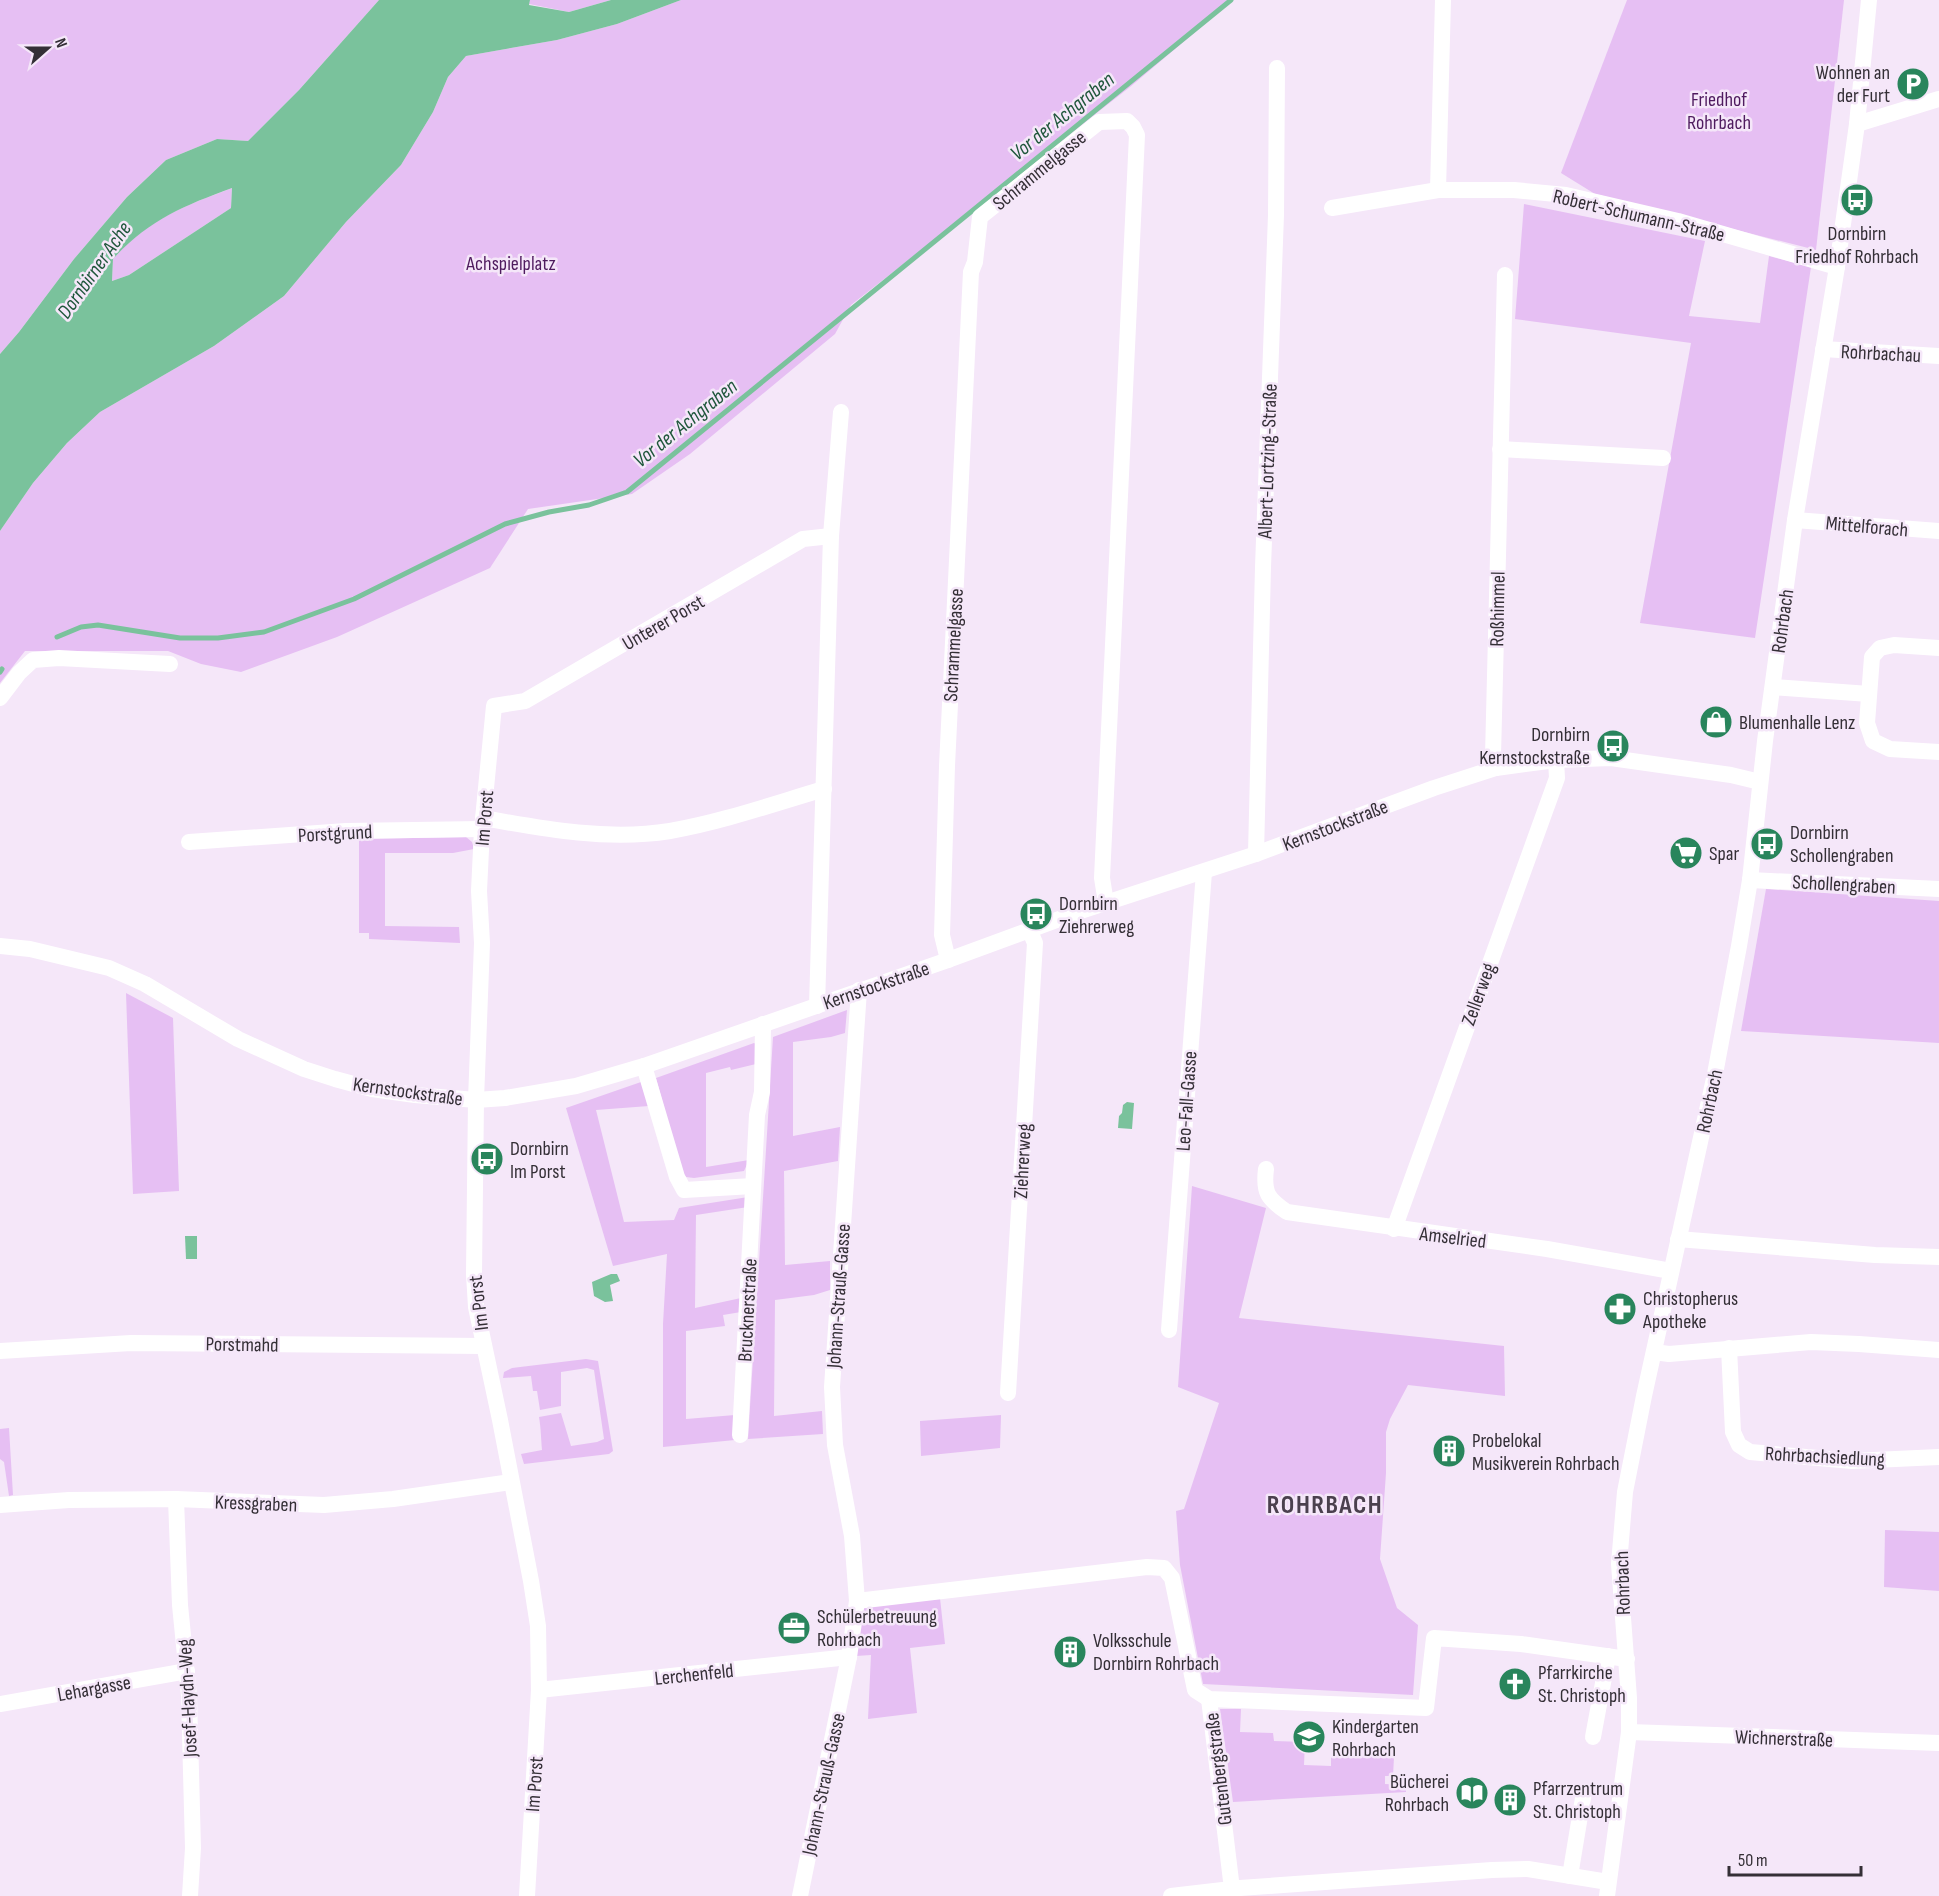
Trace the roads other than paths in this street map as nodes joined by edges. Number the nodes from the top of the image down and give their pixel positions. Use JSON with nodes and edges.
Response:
{"nodes":[{"id":1,"x":1443,"y":0,"type":"edge"},
{"id":2,"x":1869,"y":0,"type":"edge"},
{"id":3,"x":1277,"y":68,"type":"dead end"},
{"id":4,"x":1939,"y":99,"type":"edge"},
{"id":5,"x":1857,"y":124,"type":"junction"},
{"id":6,"x":1438,"y":190,"type":"junction"},
{"id":7,"x":1332,"y":208,"type":"dead end"},
{"id":8,"x":1837,"y":267,"type":"junction"},
{"id":9,"x":1505,"y":275,"type":"dead end"},
{"id":10,"x":1822,"y":349,"type":"junction"},
{"id":11,"x":1939,"y":356,"type":"edge"},
{"id":12,"x":841,"y":411,"type":"dead end"},
{"id":13,"x":1500,"y":448,"type":"junction"},
{"id":14,"x":1663,"y":458,"type":"dead end"},
{"id":15,"x":1795,"y":520,"type":"junction"},
{"id":16,"x":1939,"y":531,"type":"edge"},
{"id":17,"x":831,"y":536,"type":"junction"},
{"id":18,"x":1939,"y":648,"type":"edge"},
{"id":19,"x":170,"y":664,"type":"dead end"},
{"id":20,"x":1773,"y":687,"type":"junction"},
{"id":21,"x":1869,"y":694,"type":"junction"},
{"id":22,"x":0,"y":698,"type":"edge"},
{"id":23,"x":494,"y":706,"type":"joint"},
{"id":24,"x":1939,"y":752,"type":"edge"},
{"id":25,"x":1556,"y":760,"type":"junction"},
{"id":26,"x":1496,"y":768,"type":"junction"},
{"id":27,"x":1760,"y":782,"type":"junction"},
{"id":28,"x":824,"y":789,"type":"junction"},
{"id":29,"x":483,"y":823,"type":"junction"},
{"id":30,"x":189,"y":842,"type":"dead end"},
{"id":31,"x":1256,"y":854,"type":"junction"},
{"id":32,"x":1204,"y":872,"type":"junction"},
{"id":33,"x":1750,"y":880,"type":"junction"},
{"id":34,"x":1939,"y":889,"type":"edge"},
{"id":35,"x":1106,"y":903,"type":"junction"},
{"id":36,"x":1029,"y":930,"type":"junction"},
{"id":37,"x":0,"y":946,"type":"edge"},
{"id":38,"x":948,"y":960,"type":"junction"},
{"id":39,"x":859,"y":990,"type":"junction"},
{"id":40,"x":817,"y":1006,"type":"junction"},
{"id":41,"x":764,"y":1024,"type":"junction"},
{"id":42,"x":644,"y":1066,"type":"junction"},
{"id":43,"x":476,"y":1100,"type":"junction"},
{"id":44,"x":1266,"y":1169,"type":"dead end"},
{"id":45,"x":753,"y":1186,"type":"junction"},
{"id":46,"x":1394,"y":1229,"type":"junction"},
{"id":47,"x":1678,"y":1239,"type":"junction"},
{"id":48,"x":1939,"y":1257,"type":"edge"},
{"id":49,"x":1671,"y":1271,"type":"junction"},
{"id":50,"x":1169,"y":1330,"type":"dead end"},
{"id":51,"x":484,"y":1346,"type":"junction"},
{"id":52,"x":1729,"y":1348,"type":"junction"},
{"id":53,"x":1939,"y":1350,"type":"edge"},
{"id":54,"x":0,"y":1351,"type":"edge"},
{"id":55,"x":1654,"y":1352,"type":"junction"},
{"id":56,"x":1008,"y":1394,"type":"dead end"},
{"id":57,"x":740,"y":1435,"type":"dead end"},
{"id":58,"x":1939,"y":1457,"type":"edge"},
{"id":59,"x":511,"y":1482,"type":"junction"},
{"id":60,"x":176,"y":1499,"type":"junction"},
{"id":61,"x":0,"y":1505,"type":"edge"},
{"id":62,"x":857,"y":1601,"type":"junction"},
{"id":63,"x":1608,"y":1656,"type":"junction"},
{"id":64,"x":849,"y":1657,"type":"junction"},
{"id":65,"x":1626,"y":1659,"type":"junction"},
{"id":66,"x":187,"y":1671,"type":"junction"},
{"id":67,"x":539,"y":1690,"type":"junction"},
{"id":68,"x":1209,"y":1699,"type":"junction"},
{"id":69,"x":0,"y":1704,"type":"edge"},
{"id":70,"x":1629,"y":1732,"type":"junction"},
{"id":71,"x":1593,"y":1737,"type":"dead end"},
{"id":72,"x":1939,"y":1743,"type":"edge"},
{"id":73,"x":1584,"y":1792,"type":"dead end"},
{"id":74,"x":1570,"y":1876,"type":"junction"},
{"id":75,"x":1232,"y":1889,"type":"junction"},
{"id":76,"x":1607,"y":1889,"type":"edge"},
{"id":77,"x":190,"y":1896,"type":"edge"},
{"id":78,"x":527,"y":1896,"type":"edge"},
{"id":79,"x":800,"y":1896,"type":"edge"},
{"id":80,"x":1171,"y":1896,"type":"edge"}],
"edges":[{"from":1,"to":6,"type":"street"},
{"from":2,"to":5,"type":"street","name":"Rohrbach"},
{"from":3,"to":31,"type":"street","name":"Albert-Lortzing-Straße"},
{"from":4,"to":5,"type":"street"},
{"from":5,"to":8,"type":"street","name":"Rohrbach"},
{"from":6,"to":7,"type":"street","name":"Robert-Schumann-Straße"},
{"from":6,"to":8,"type":"street","name":"Robert-Schumann-Straße"},
{"from":8,"to":10,"type":"street","name":"Rohrbach"},
{"from":9,"to":13,"type":"street","name":"Roßhimmel"},
{"from":10,"to":11,"type":"street","name":"Rohrbachau"},
{"from":10,"to":15,"type":"street","name":"Rohrbach"},
{"from":12,"to":17,"type":"street"},
{"from":13,"to":14,"type":"street"},
{"from":13,"to":26,"type":"street","name":"Roßhimmel"},
{"from":15,"to":16,"type":"street","name":"Mittelforach"},
{"from":15,"to":20,"type":"street","name":"Rohrbach"},
{"from":17,"to":23,"type":"street","name":"Unterer Porst"},
{"from":17,"to":28,"type":"street"},
{"from":18,"to":21,"type":"street"},
{"from":19,"to":22,"type":"street"},
{"from":20,"to":21,"type":"street"},
{"from":20,"to":27,"type":"street","name":"Rohrbach"},
{"from":21,"to":24,"type":"street"},
{"from":23,"to":29,"type":"street","name":"Im Porst"},
{"from":25,"to":26,"type":"street","name":"Kernstockstraße"},
{"from":25,"to":27,"type":"street","name":"Kernstockstraße"},
{"from":25,"to":46,"type":"street","name":"Zellerweg"},
{"from":26,"to":31,"type":"street","name":"Kernstockstraße"},
{"from":27,"to":33,"type":"street","name":"Rohrbach"},
{"from":28,"to":29,"type":"street"},
{"from":28,"to":40,"type":"street"},
{"from":29,"to":30,"type":"street","name":"Porstgrund"},
{"from":29,"to":43,"type":"street","name":"Im Porst"},
{"from":31,"to":32,"type":"street","name":"Kernstockstraße"},
{"from":32,"to":35,"type":"street","name":"Kernstockstraße"},
{"from":32,"to":50,"type":"street","name":"Leo-Fall-Gasse"},
{"from":33,"to":34,"type":"street","name":"Schollengraben"},
{"from":33,"to":47,"type":"street","name":"Rohrbach"},
{"from":35,"to":36,"type":"street","name":"Kernstockstraße"},
{"from":35,"to":38,"type":"street","name":"Schrammelgasse"},
{"from":36,"to":38,"type":"street","name":"Kernstockstraße"},
{"from":36,"to":56,"type":"street","name":"Ziehrerweg"},
{"from":37,"to":43,"type":"street","name":"Kernstockstraße"},
{"from":38,"to":39,"type":"street","name":"Kernstockstraße"},
{"from":39,"to":40,"type":"street","name":"Kernstockstraße"},
{"from":39,"to":62,"type":"street","name":"Johann-Strauß-Gasse"},
{"from":40,"to":41,"type":"street","name":"Kernstockstraße"},
{"from":41,"to":42,"type":"street","name":"Kernstockstraße"},
{"from":41,"to":45,"type":"street","name":"Brucknerstraße"},
{"from":42,"to":43,"type":"street","name":"Kernstockstraße"},
{"from":42,"to":45,"type":"street"},
{"from":43,"to":51,"type":"street","name":"Im Porst"},
{"from":44,"to":46,"type":"street","name":"Amselried"},
{"from":45,"to":57,"type":"street","name":"Brucknerstraße"},
{"from":46,"to":49,"type":"street","name":"Amselried"},
{"from":47,"to":48,"type":"street"},
{"from":47,"to":49,"type":"street","name":"Rohrbach"},
{"from":49,"to":55,"type":"street","name":"Rohrbach"},
{"from":51,"to":54,"type":"street","name":"Porstmahd"},
{"from":51,"to":59,"type":"street","name":"Im Porst"},
{"from":52,"to":53,"type":"street"},
{"from":52,"to":55,"type":"street"},
{"from":52,"to":58,"type":"street","name":"Rohrbachsiedlung"},
{"from":55,"to":65,"type":"street","name":"Rohrbach"},
{"from":59,"to":60,"type":"street","name":"Kressgraben"},
{"from":59,"to":67,"type":"street","name":"Im Porst"},
{"from":60,"to":61,"type":"street","name":"Kressgraben"},
{"from":60,"to":66,"type":"street","name":"Josef-Haydn-Weg"},
{"from":62,"to":64,"type":"street","name":"Johann-Strauß-Gasse"},
{"from":62,"to":68,"type":"street"},
{"from":63,"to":65,"type":"street","name":"Gutenbergstraße"},
{"from":63,"to":68,"type":"street","name":"Gutenbergstraße"},
{"from":63,"to":71,"type":"street"},
{"from":64,"to":67,"type":"street","name":"Lerchenfeld"},
{"from":64,"to":79,"type":"street","name":"Johann-Strauß-Gasse"},
{"from":65,"to":70,"type":"street","name":"Rohrbach"},
{"from":66,"to":69,"type":"street","name":"Lehargasse"},
{"from":66,"to":77,"type":"street","name":"Josef-Haydn-Weg"},
{"from":67,"to":78,"type":"street","name":"Im Porst"},
{"from":68,"to":75,"type":"street","name":"Gutenbergstraße"},
{"from":70,"to":72,"type":"street","name":"Wichnerstraße"},
{"from":70,"to":76,"type":"street","name":"Rohrbach"},
{"from":73,"to":74,"type":"street"},
{"from":74,"to":75,"type":"street"},
{"from":74,"to":76,"type":"street"},
{"from":75,"to":80,"type":"street"}]}
